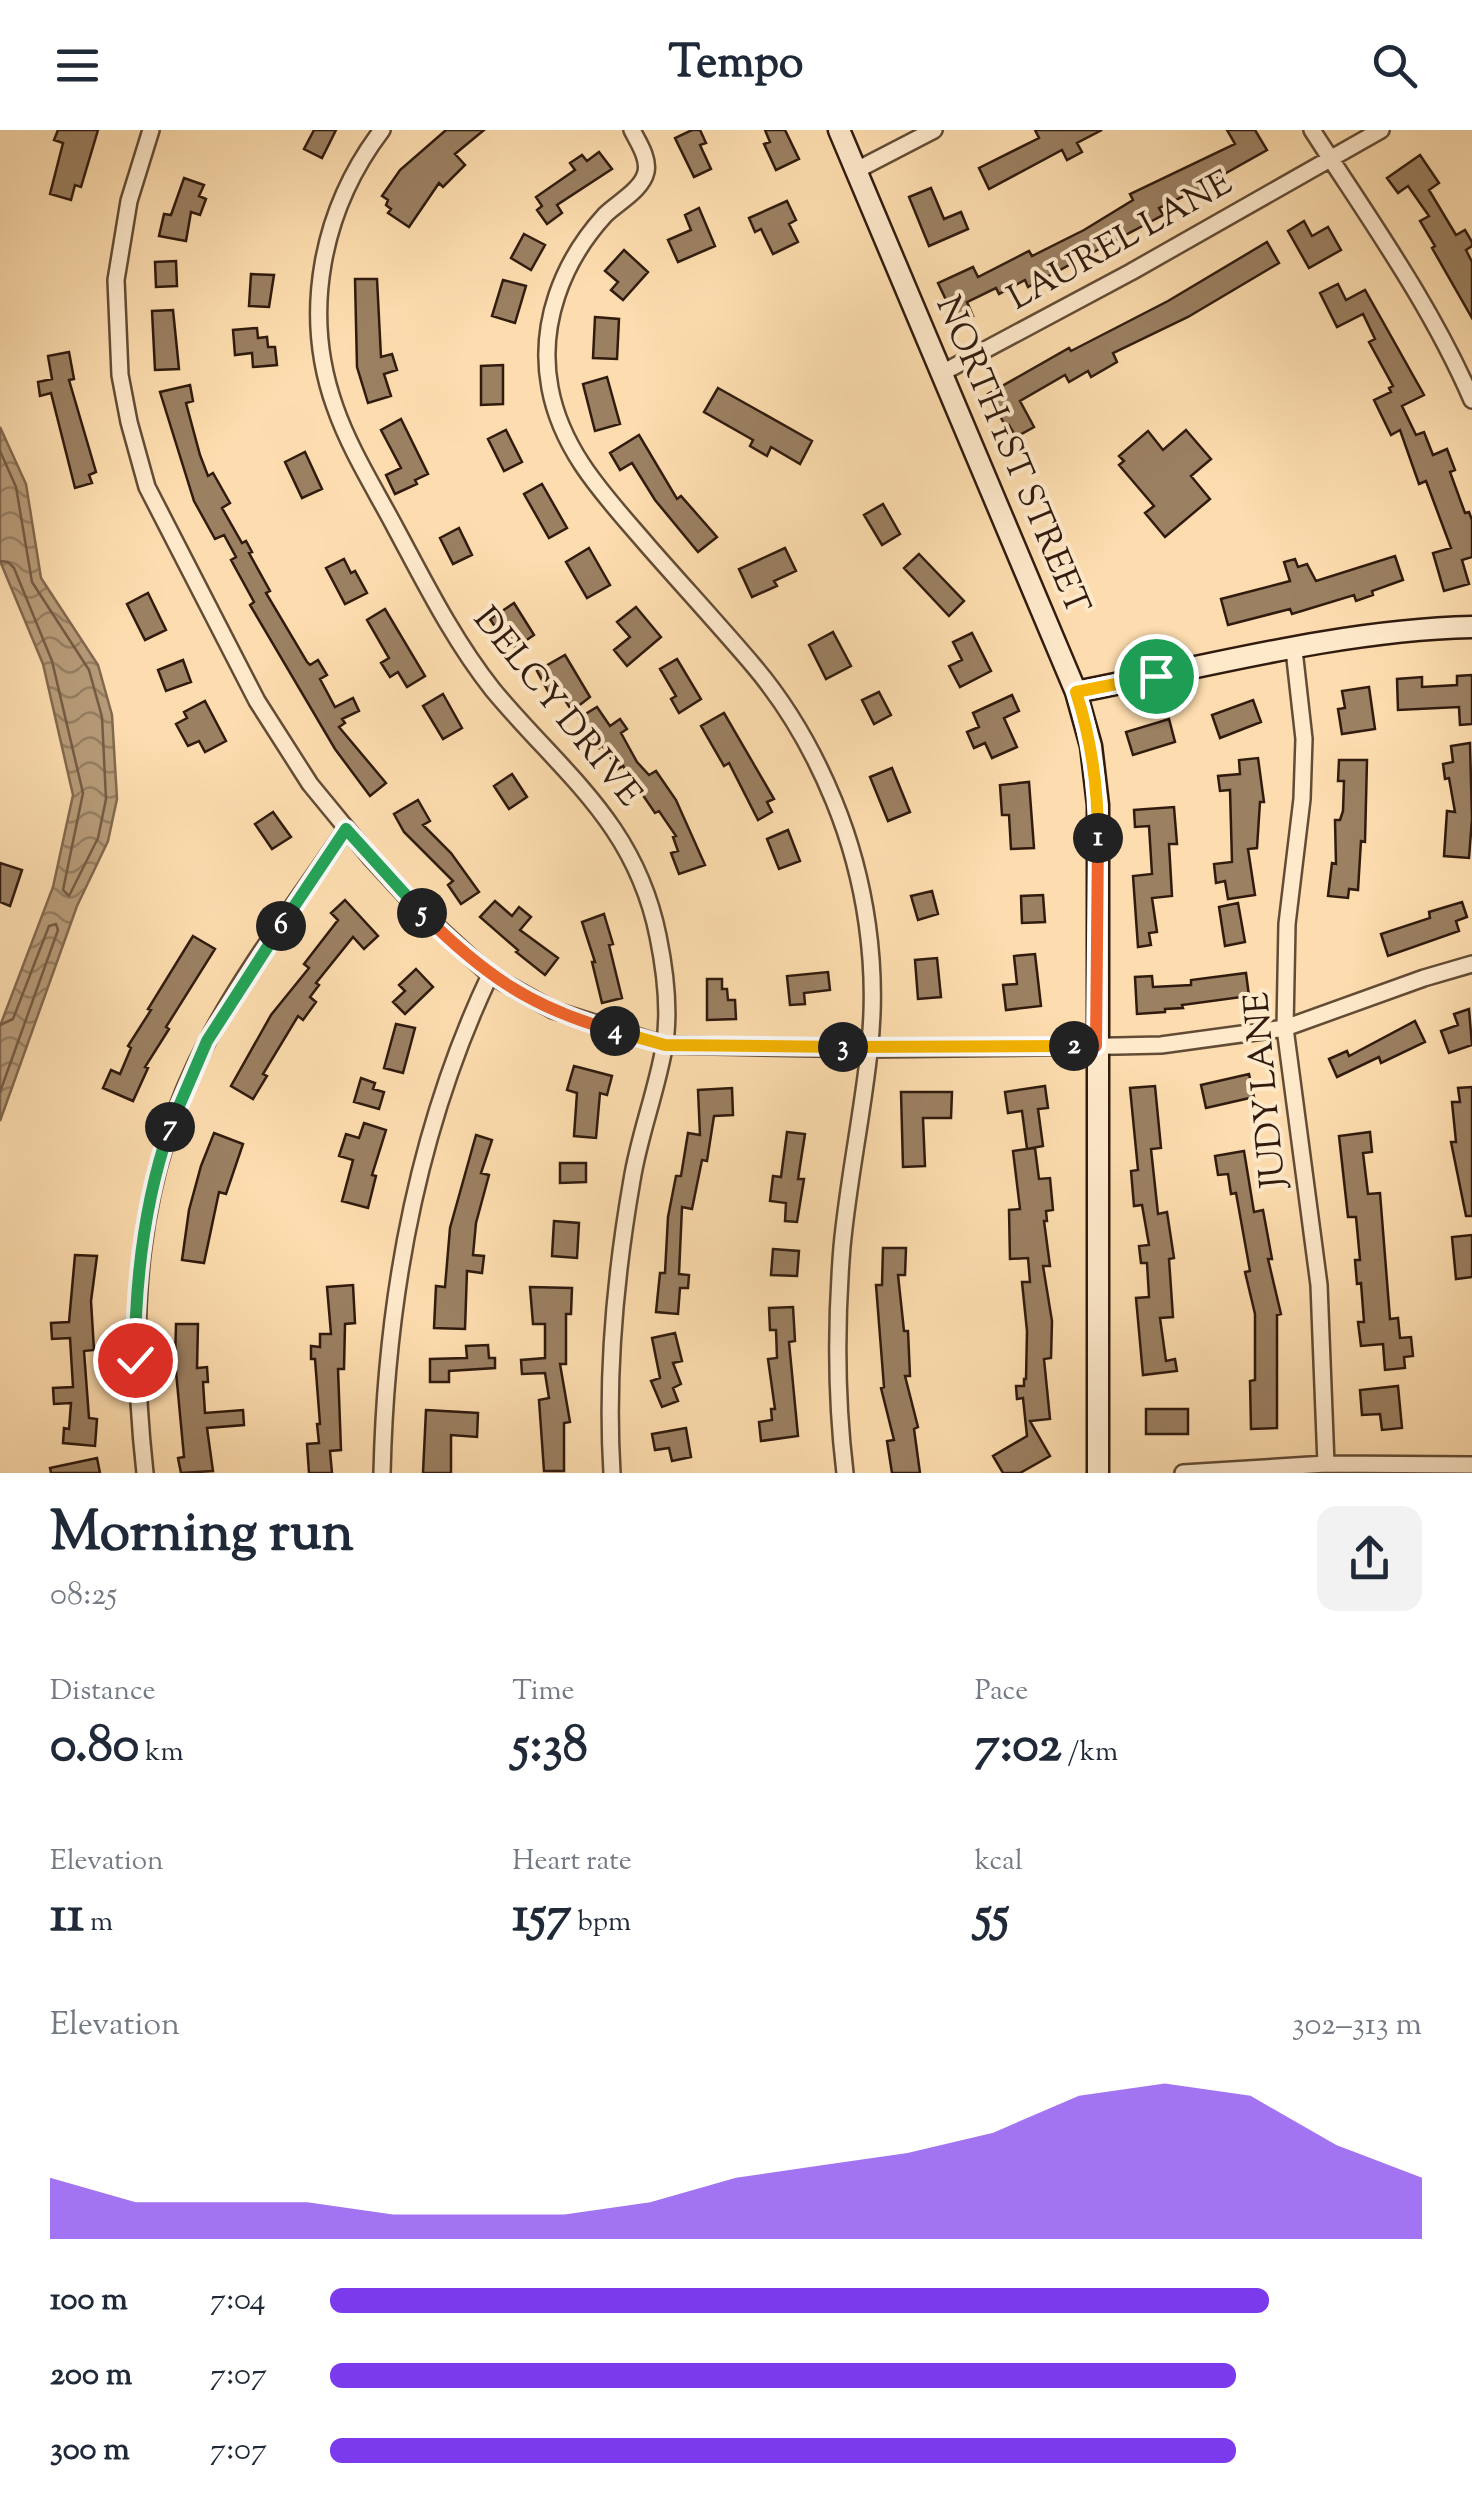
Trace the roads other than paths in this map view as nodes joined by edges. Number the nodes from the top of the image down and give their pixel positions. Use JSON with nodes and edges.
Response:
{"nodes":[{"id":1,"x":151,"y":130,"type":"edge"},
{"id":2,"x":382,"y":130,"type":"edge"},
{"id":3,"x":632,"y":130,"type":"edge"},
{"id":4,"x":838,"y":130,"type":"edge"},
{"id":5,"x":934,"y":130,"type":"edge"},
{"id":6,"x":1312,"y":130,"type":"edge"},
{"id":7,"x":1381,"y":130,"type":"edge"},
{"id":8,"x":1331,"y":160,"type":"junction"},
{"id":9,"x":855,"y":172,"type":"junction"},
{"id":10,"x":940,"y":374,"type":"junction"},
{"id":11,"x":1472,"y":400,"type":"edge"},
{"id":12,"x":1472,"y":627,"type":"edge"},
{"id":13,"x":1294,"y":650,"type":"junction"},
{"id":14,"x":1076,"y":692,"type":"junction"},
{"id":15,"x":346,"y":829,"type":"junction"},
{"id":16,"x":1472,"y":964,"type":"edge"},
{"id":17,"x":490,"y":976,"type":"junction"},
{"id":18,"x":1285,"y":1028,"type":"junction"},
{"id":19,"x":665,"y":1045,"type":"junction"},
{"id":20,"x":1096,"y":1046,"type":"junction"},
{"id":21,"x":870,"y":1048,"type":"junction"},
{"id":22,"x":1326,"y":1464,"type":"junction"},
{"id":23,"x":1472,"y":1465,"type":"edge"},
{"id":24,"x":145,"y":1473,"type":"edge"},
{"id":25,"x":382,"y":1473,"type":"edge"},
{"id":26,"x":612,"y":1473,"type":"edge"},
{"id":27,"x":845,"y":1473,"type":"edge"},
{"id":28,"x":1098,"y":1473,"type":"edge"},
{"id":29,"x":1184,"y":1473,"type":"edge"}],
"edges":[{"from":1,"to":15,"type":"street"},
{"from":2,"to":19,"type":"street","name":"DELCY DRIVE"},
{"from":3,"to":21,"type":"street"},
{"from":4,"to":9,"type":"street","name":"NORTH 1ST STREET"},
{"from":5,"to":9,"type":"street"},
{"from":6,"to":8,"type":"street"},
{"from":7,"to":8,"type":"street","name":"LAUREL LANE"},
{"from":8,"to":10,"type":"street","name":"LAUREL LANE"},
{"from":8,"to":11,"type":"street"},
{"from":9,"to":10,"type":"street","name":"NORTH 1ST STREET"},
{"from":10,"to":14,"type":"street","name":"NORTH 1ST STREET"},
{"from":12,"to":13,"type":"street"},
{"from":13,"to":14,"type":"street"},
{"from":13,"to":18,"type":"street","name":"JUDY LANE"},
{"from":14,"to":20,"type":"street","name":"NORTH 1ST STREET"},
{"from":15,"to":17,"type":"street"},
{"from":15,"to":24,"type":"street"},
{"from":16,"to":18,"type":"street"},
{"from":17,"to":19,"type":"street"},
{"from":17,"to":25,"type":"street"},
{"from":18,"to":20,"type":"street"},
{"from":18,"to":22,"type":"street","name":"JUDY LANE"},
{"from":19,"to":21,"type":"street"},
{"from":19,"to":26,"type":"street","name":"DELCY DRIVE"},
{"from":20,"to":21,"type":"street"},
{"from":20,"to":28,"type":"street","name":"NORTH 1ST STREET"},
{"from":21,"to":27,"type":"street"},
{"from":22,"to":23,"type":"street"},
{"from":22,"to":29,"type":"street"}]}
